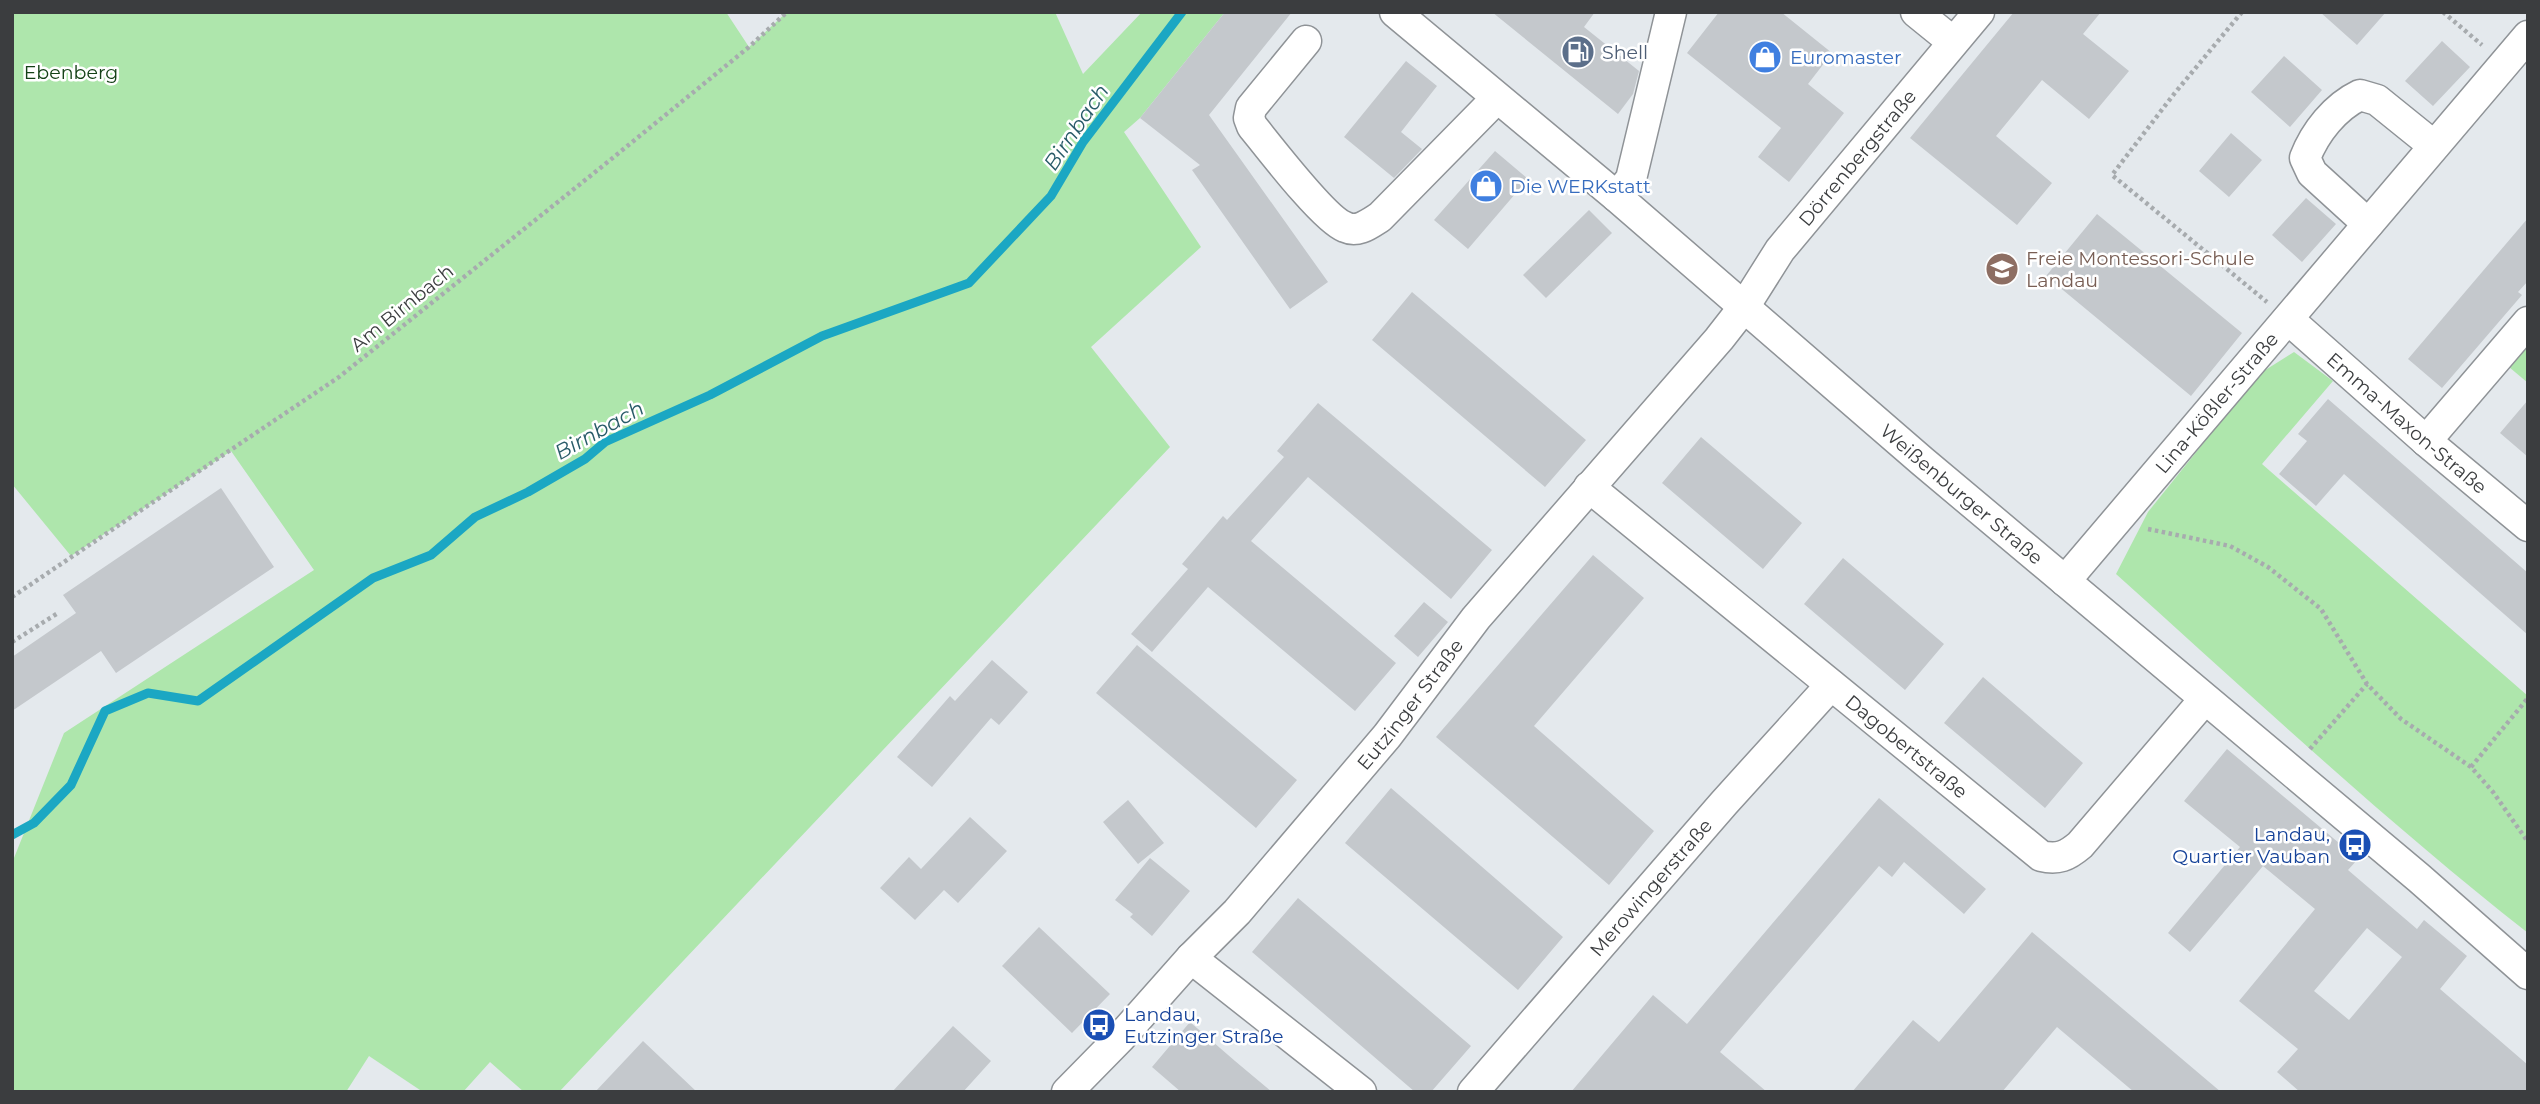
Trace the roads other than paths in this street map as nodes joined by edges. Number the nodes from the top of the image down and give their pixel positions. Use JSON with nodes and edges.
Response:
{"nodes":[{"id":1,"x":1395,"y":12,"type":"edge"},
{"id":2,"x":1671,"y":12,"type":"edge"},
{"id":3,"x":1916,"y":12,"type":"edge"},
{"id":4,"x":1979,"y":12,"type":"edge"},
{"id":5,"x":2528,"y":36,"type":"edge"},
{"id":6,"x":1306,"y":41,"type":"dead end"},
{"id":7,"x":1953,"y":42,"type":"junction"},
{"id":8,"x":1496,"y":99,"type":"junction"},
{"id":9,"x":2434,"y":146,"type":"junction"},
{"id":10,"x":1617,"y":197,"type":"junction"},
{"id":11,"x":2368,"y":224,"type":"junction"},
{"id":12,"x":1744,"y":307,"type":"junction"},
{"id":13,"x":2288,"y":319,"type":"junction"},
{"id":14,"x":2528,"y":322,"type":"edge"},
{"id":15,"x":2426,"y":441,"type":"junction"},
{"id":16,"x":1589,"y":487,"type":"junction"},
{"id":17,"x":2528,"y":526,"type":"edge"},
{"id":18,"x":2065,"y":582,"type":"junction"},
{"id":19,"x":1831,"y":685,"type":"junction"},
{"id":20,"x":2204,"y":700,"type":"junction"},
{"id":21,"x":1191,"y":958,"type":"junction"},
{"id":22,"x":2528,"y":974,"type":"edge"},
{"id":23,"x":1067,"y":1092,"type":"edge"},
{"id":24,"x":1361,"y":1092,"type":"edge"},
{"id":25,"x":1473,"y":1092,"type":"edge"}],
"edges":[{"from":1,"to":8,"type":"street","name":"Weißenburger Straße"},
{"from":2,"to":10,"type":"street"},
{"from":3,"to":7,"type":"street"},
{"from":4,"to":7,"type":"street","name":"Dörrenbergstraße"},
{"from":5,"to":9,"type":"street","name":"Lina-Kößler-Straße"},
{"from":6,"to":8,"type":"street"},
{"from":7,"to":12,"type":"street","name":"Dörrenbergstraße"},
{"from":8,"to":10,"type":"street","name":"Weißenburger Straße"},
{"from":9,"to":11,"type":"street","name":"Lina-Kößler-Straße"},
{"from":9,"to":11,"type":"street"},
{"from":10,"to":12,"type":"street","name":"Weißenburger Straße"},
{"from":11,"to":13,"type":"street","name":"Lina-Kößler-Straße"},
{"from":12,"to":16,"type":"street","name":"Eutzinger Straße"},
{"from":12,"to":18,"type":"street","name":"Weißenburger Straße"},
{"from":13,"to":15,"type":"street","name":"Emma-Maxon-Straße"},
{"from":13,"to":18,"type":"street","name":"Lina-Kößler-Straße"},
{"from":14,"to":15,"type":"street"},
{"from":15,"to":17,"type":"street","name":"Emma-Maxon-Straße"},
{"from":16,"to":19,"type":"street","name":"Dagobertstraße"},
{"from":16,"to":21,"type":"street","name":"Eutzinger Straße"},
{"from":18,"to":20,"type":"street","name":"Weißenburger Straße"},
{"from":19,"to":20,"type":"street","name":"Dagobertstraße"},
{"from":19,"to":25,"type":"street","name":"Merowingerstraße"},
{"from":20,"to":22,"type":"street","name":"Weißenburger Straße"},
{"from":21,"to":23,"type":"street","name":"Eutzinger Straße"},
{"from":21,"to":24,"type":"street"}]}
